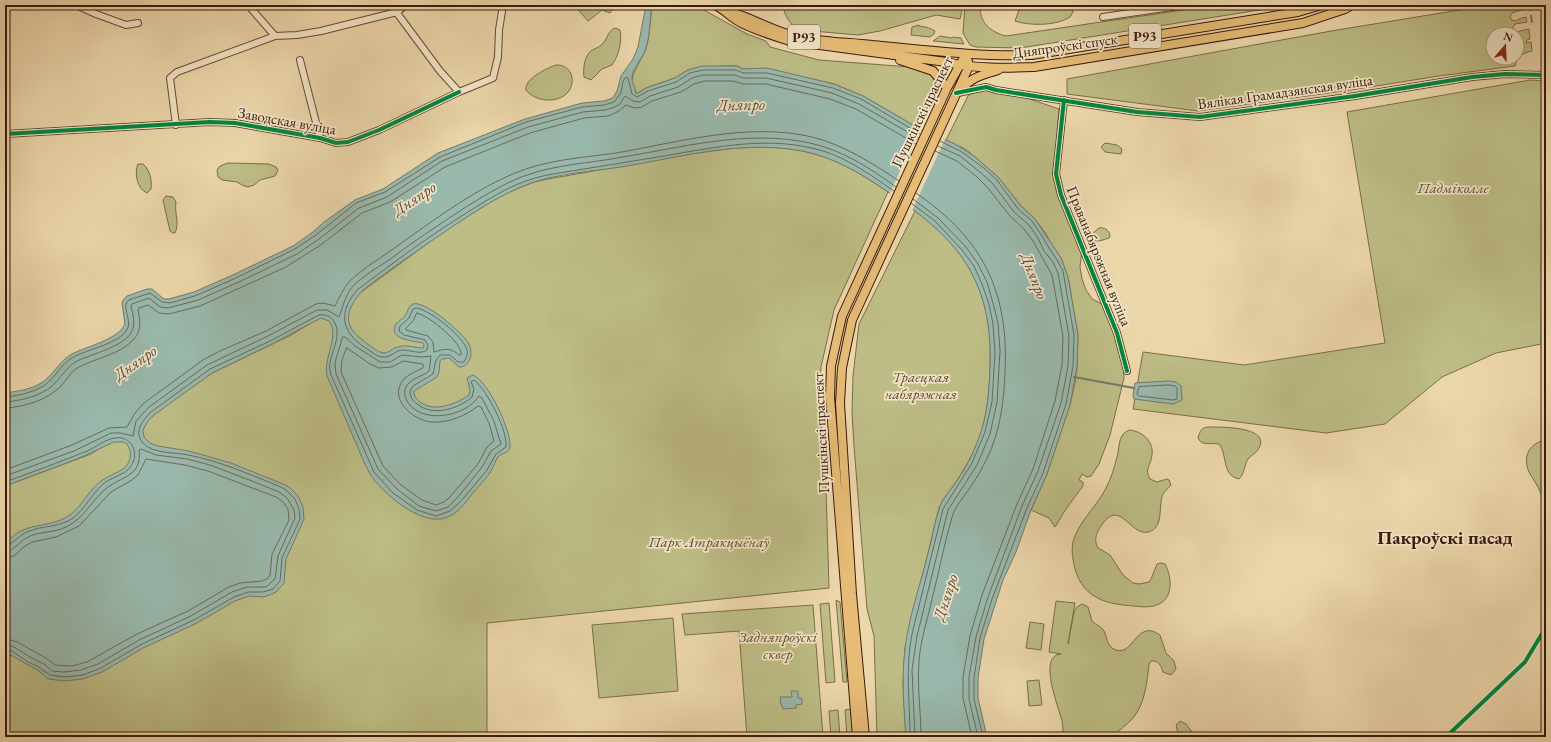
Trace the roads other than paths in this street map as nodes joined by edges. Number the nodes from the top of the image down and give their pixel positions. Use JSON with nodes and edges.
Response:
{"nodes":[{"id":1,"x":76,"y":5,"type":"edge"},
{"id":2,"x":248,"y":5,"type":"edge"},
{"id":3,"x":391,"y":5,"type":"edge"},
{"id":4,"x":406,"y":5,"type":"edge"},
{"id":5,"x":503,"y":5,"type":"edge"},
{"id":6,"x":715,"y":5,"type":"edge"},
{"id":7,"x":1185,"y":5,"type":"edge"},
{"id":8,"x":1322,"y":5,"type":"edge"},
{"id":9,"x":1356,"y":5,"type":"edge"},
{"id":10,"x":1348,"y":7,"type":"edge"},
{"id":11,"x":725,"y":10,"type":"junction"},
{"id":12,"x":397,"y":12,"type":"junction"},
{"id":13,"x":1103,"y":17,"type":"dead end"},
{"id":14,"x":138,"y":23,"type":"dead end"},
{"id":15,"x":275,"y":36,"type":"junction"},
{"id":16,"x":862,"y":51,"type":"junction"},
{"id":17,"x":966,"y":54,"type":"junction"},
{"id":18,"x":300,"y":60,"type":"dead end"},
{"id":19,"x":960,"y":65,"type":"junction"},
{"id":20,"x":969,"y":66,"type":"junction"},
{"id":21,"x":1003,"y":68,"type":"junction"},
{"id":22,"x":988,"y":73,"type":"junction"},
{"id":23,"x":1546,"y":75,"type":"edge"},
{"id":24,"x":986,"y":87,"type":"junction"},
{"id":25,"x":947,"y":88,"type":"junction"},
{"id":26,"x":459,"y":92,"type":"junction"},
{"id":27,"x":956,"y":93,"type":"junction"},
{"id":28,"x":1064,"y":100,"type":"junction"},
{"id":29,"x":176,"y":124,"type":"junction"},
{"id":30,"x":5,"y":134,"type":"edge"},
{"id":31,"x":320,"y":138,"type":"junction"},
{"id":32,"x":5,"y":257,"type":"edge"},
{"id":33,"x":6,"y":278,"type":"dead end"},
{"id":34,"x":1127,"y":371,"type":"dead end"},
{"id":35,"x":857,"y":737,"type":"edge"},
{"id":36,"x":865,"y":737,"type":"edge"}],
"edges":[{"from":1,"to":14,"type":"street"},
{"from":2,"to":15,"type":"street"},
{"from":3,"to":12,"type":"street"},
{"from":4,"to":12,"type":"street"},
{"from":5,"to":26,"type":"street","name":"Заводская вуліца"},
{"from":6,"to":11,"type":"main road","number":"Р93"},
{"from":7,"to":13,"type":"street"},
{"from":8,"to":17,"type":"main road","name":"Дняпроўскі спуск","number":"Р93"},
{"from":9,"to":10,"type":"main road","name":"Дняпроўскі спуск"},
{"from":10,"to":21,"type":"main road","name":"Дняпроўскі спуск","number":"Р93"},
{"from":11,"to":16,"type":"main road","number":"Р93"},
{"from":11,"to":17,"type":"main road","number":"Р93"},
{"from":12,"to":15,"type":"street"},
{"from":12,"to":26,"type":"street"},
{"from":15,"to":29,"type":"street"},
{"from":16,"to":19,"type":"main road","number":"Р93"},
{"from":16,"to":25,"type":"main road"},
{"from":17,"to":19,"type":"main road","name":"Пушкінскі праспект"},
{"from":17,"to":20,"type":"main road","name":"Пушкінскі праспект"},
{"from":18,"to":31,"type":"street"},
{"from":19,"to":20,"type":"main road","number":"Р93"},
{"from":19,"to":25,"type":"main road","name":"Пушкінскі праспект"},
{"from":20,"to":21,"type":"main road","name":"Дняпроўскі спуск","number":"Р93"},
{"from":20,"to":27,"type":"main road","name":"Пушкінскі праспект"},
{"from":21,"to":22,"type":"main road","name":"Пушкінскі праспект"},
{"from":22,"to":24,"type":"street"},
{"from":22,"to":27,"type":"main road","name":"Пушкінскі праспект"},
{"from":23,"to":28,"type":"street","name":"Вялікая Грамадзянская вуліца"},
{"from":24,"to":27,"type":"street","name":"Вялікая Грамадзянская вуліца"},
{"from":24,"to":28,"type":"street","name":"Вялікая Грамадзянская вуліца"},
{"from":25,"to":35,"type":"main road","name":"Пушкінскі праспект"},
{"from":26,"to":31,"type":"street","name":"Заводская вуліца"},
{"from":27,"to":36,"type":"main road","name":"Пушкінскі праспект"},
{"from":28,"to":34,"type":"street","name":"Праванабярэжная вуліца"},
{"from":29,"to":30,"type":"street","name":"Заводская вуліца"},
{"from":29,"to":31,"type":"street","name":"Заводская вуліца"},
{"from":32,"to":33,"type":"street"}]}
